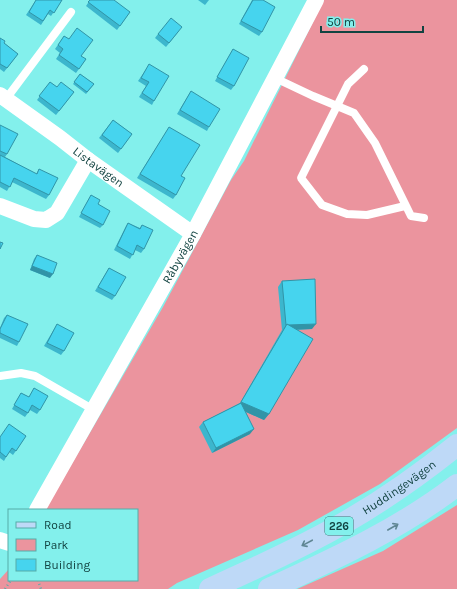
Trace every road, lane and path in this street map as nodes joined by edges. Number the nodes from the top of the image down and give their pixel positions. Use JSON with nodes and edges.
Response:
{"nodes":[{"id":1,"x":311,"y":2,"type":"edge"},
{"id":2,"x":72,"y":12,"type":"dead end"},
{"id":3,"x":364,"y":69,"type":"dead end"},
{"id":4,"x":275,"y":78,"type":"junction"},
{"id":5,"x":3,"y":97,"type":"edge"},
{"id":6,"x":338,"y":106,"type":"junction"},
{"id":7,"x":88,"y":160,"type":"junction"},
{"id":8,"x":0,"y":206,"type":"edge"},
{"id":9,"x":405,"y":206,"type":"junction"},
{"id":10,"x":424,"y":218,"type":"dead end"},
{"id":11,"x":193,"y":234,"type":"junction"},
{"id":12,"x":0,"y":376,"type":"edge"},
{"id":13,"x":94,"y":410,"type":"junction"},
{"id":14,"x":457,"y":445,"type":"edge"},
{"id":15,"x":457,"y":485,"type":"edge"},
{"id":16,"x":38,"y":509,"type":"edge"},
{"id":17,"x":210,"y":589,"type":"edge"},
{"id":18,"x":269,"y":589,"type":"edge"}],
"edges":[{"from":1,"to":4,"type":"street","name":"Råbyvägen"},
{"from":2,"to":5,"type":"lane","name":"Listavägen"},
{"from":3,"to":6,"type":"lane"},
{"from":4,"to":6,"type":"lane"},
{"from":4,"to":11,"type":"street","name":"Råbyvägen"},
{"from":5,"to":7,"type":"street","name":"Listavägen"},
{"from":6,"to":9,"type":"lane"},
{"from":6,"to":9,"type":"lane"},
{"from":7,"to":8,"type":"street"},
{"from":7,"to":11,"type":"street","name":"Listavägen"},
{"from":9,"to":10,"type":"lane"},
{"from":11,"to":13,"type":"street","name":"Råbyvägen"},
{"from":12,"to":13,"type":"lane"},
{"from":13,"to":16,"type":"street","name":"Råbyvägen"},
{"from":14,"to":17,"type":"main road","name":"Huddingevägen","number":"226","one_way":true},
{"from":18,"to":15,"type":"main road","number":"226","one_way":true}]}
